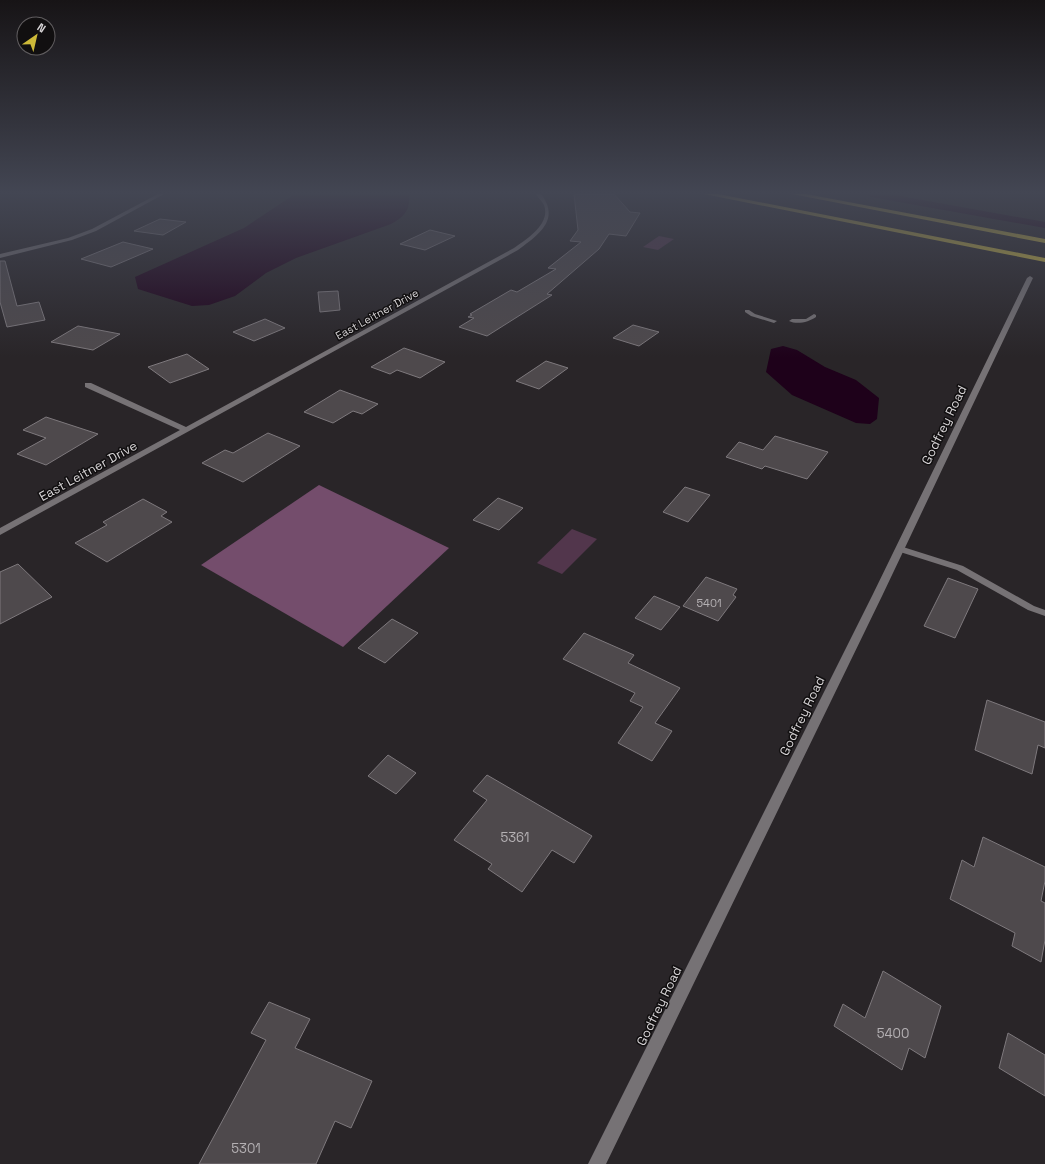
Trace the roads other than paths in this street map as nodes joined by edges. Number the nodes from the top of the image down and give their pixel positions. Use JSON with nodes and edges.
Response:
{"nodes":[{"id":1,"x":31,"y":248,"type":"edge"},
{"id":2,"x":517,"y":248,"type":"edge"},
{"id":3,"x":985,"y":248,"type":"edge"},
{"id":4,"x":0,"y":256,"type":"edge"},
{"id":5,"x":1045,"y":260,"type":"edge"},
{"id":6,"x":1030,"y":278,"type":"dead end"},
{"id":7,"x":747,"y":310,"type":"dead end"},
{"id":8,"x":814,"y":316,"type":"dead end"},
{"id":9,"x":774,"y":321,"type":"dead end"},
{"id":10,"x":792,"y":321,"type":"dead end"},
{"id":11,"x":88,"y":386,"type":"dead end"},
{"id":12,"x":187,"y":430,"type":"junction"},
{"id":13,"x":0,"y":532,"type":"edge"},
{"id":14,"x":900,"y":549,"type":"junction"},
{"id":15,"x":1045,"y":613,"type":"edge"},
{"id":16,"x":596,"y":1164,"type":"edge"}],
"edges":[{"from":1,"to":4,"type":"street"},
{"from":2,"to":12,"type":"street","name":"East Leitner Drive"},
{"from":3,"to":5,"type":"highway"},
{"from":6,"to":14,"type":"street","name":"Godfrey Road"},
{"from":7,"to":9,"type":"lane"},
{"from":8,"to":10,"type":"lane"},
{"from":11,"to":12,"type":"street"},
{"from":12,"to":13,"type":"street","name":"East Leitner Drive"},
{"from":14,"to":15,"type":"lane"},
{"from":14,"to":16,"type":"street","name":"Godfrey Road"}]}
